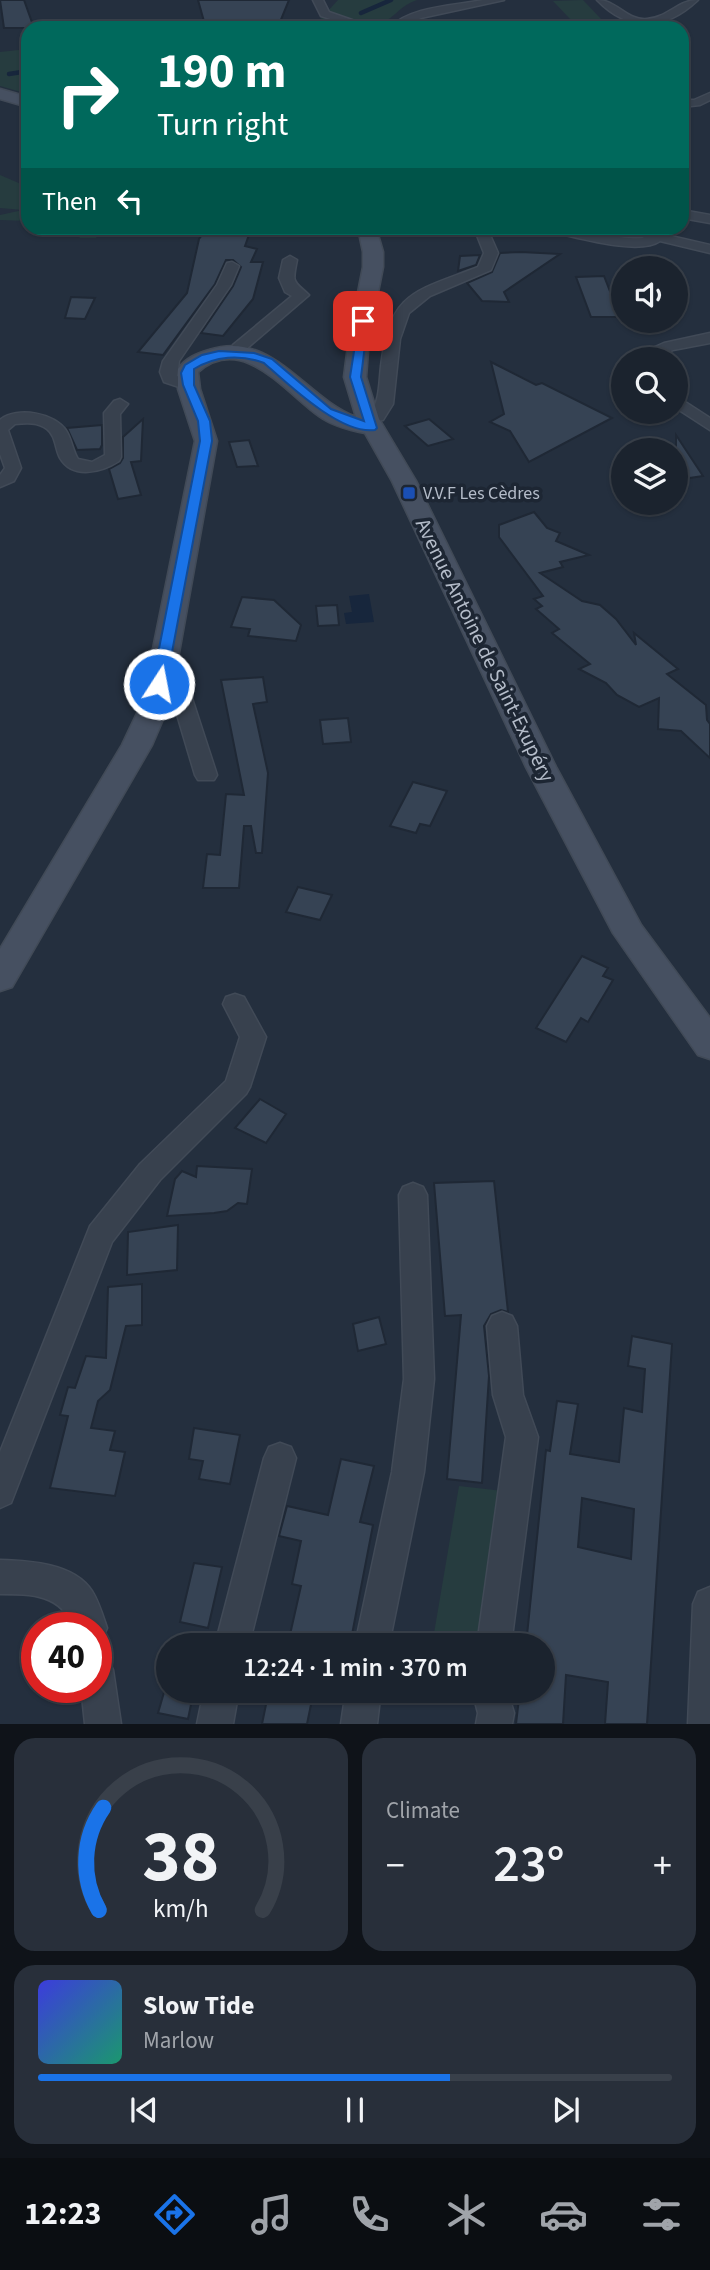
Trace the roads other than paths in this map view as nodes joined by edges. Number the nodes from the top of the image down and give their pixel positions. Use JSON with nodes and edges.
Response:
{"nodes":[{"id":1,"x":318,"y":0,"type":"edge"},
{"id":2,"x":483,"y":0,"type":"edge"},
{"id":3,"x":499,"y":0,"type":"edge"},
{"id":4,"x":601,"y":0,"type":"edge"},
{"id":5,"x":693,"y":0,"type":"edge"},
{"id":6,"x":470,"y":4,"type":"junction"},
{"id":7,"x":348,"y":21,"type":"edge"},
{"id":8,"x":403,"y":21,"type":"edge"},
{"id":9,"x":637,"y":21,"type":"edge"},
{"id":10,"x":656,"y":21,"type":"edge"},
{"id":11,"x":0,"y":93,"type":"edge"},
{"id":12,"x":710,"y":96,"type":"edge"},
{"id":13,"x":0,"y":100,"type":"edge"},
{"id":14,"x":21,"y":101,"type":"edge"},
{"id":15,"x":21,"y":103,"type":"edge"},
{"id":16,"x":689,"y":104,"type":"edge"},
{"id":17,"x":689,"y":215,"type":"edge"},
{"id":18,"x":710,"y":219,"type":"edge"},
{"id":19,"x":369,"y":235,"type":"edge"},
{"id":20,"x":484,"y":235,"type":"edge"},
{"id":21,"x":589,"y":235,"type":"edge"},
{"id":22,"x":650,"y":235,"type":"edge"},
{"id":23,"x":657,"y":236,"type":"junction"},
{"id":24,"x":710,"y":249,"type":"edge"},
{"id":25,"x":290,"y":260,"type":"dead end"},
{"id":26,"x":232,"y":266,"type":"dead end"},
{"id":27,"x":710,"y":338,"type":"edge"},
{"id":28,"x":667,"y":347,"type":"edge"},
{"id":29,"x":237,"y":354,"type":"junction"},
{"id":30,"x":188,"y":385,"type":"junction"},
{"id":31,"x":120,"y":404,"type":"dead end"},
{"id":32,"x":688,"y":409,"type":"edge"},
{"id":33,"x":369,"y":424,"type":"junction"},
{"id":34,"x":710,"y":425,"type":"edge"},
{"id":35,"x":0,"y":429,"type":"edge"},
{"id":36,"x":0,"y":482,"type":"edge"},
{"id":37,"x":159,"y":684,"type":"junction"},
{"id":38,"x":206,"y":775,"type":"dead end"},
{"id":39,"x":0,"y":978,"type":"edge"},
{"id":40,"x":235,"y":1004,"type":"dead end"},
{"id":41,"x":710,"y":1045,"type":"edge"},
{"id":42,"x":413,"y":1195,"type":"dead end"},
{"id":43,"x":502,"y":1326,"type":"dead end"},
{"id":44,"x":279,"y":1458,"type":"dead end"},
{"id":45,"x":0,"y":1492,"type":"edge"},
{"id":46,"x":0,"y":1577,"type":"edge"},
{"id":47,"x":710,"y":1604,"type":"edge"},
{"id":48,"x":84,"y":1612,"type":"edge"},
{"id":49,"x":235,"y":1633,"type":"edge"},
{"id":50,"x":374,"y":1633,"type":"edge"},
{"id":51,"x":496,"y":1633,"type":"edge"},
{"id":52,"x":100,"y":1703,"type":"edge"},
{"id":53,"x":219,"y":1703,"type":"edge"},
{"id":54,"x":362,"y":1703,"type":"edge"},
{"id":55,"x":493,"y":1703,"type":"edge"},
{"id":56,"x":103,"y":1724,"type":"edge"},
{"id":57,"x":215,"y":1724,"type":"edge"},
{"id":58,"x":359,"y":1724,"type":"edge"},
{"id":59,"x":494,"y":1724,"type":"edge"},
{"id":60,"x":706,"y":1724,"type":"edge"}],
"edges":[{"from":1,"to":7,"type":"street"},
{"from":2,"to":6,"type":"street"},
{"from":3,"to":6,"type":"street"},
{"from":4,"to":9,"type":"street"},
{"from":5,"to":10,"type":"street"},
{"from":6,"to":8,"type":"street"},
{"from":11,"to":14,"type":"main road"},
{"from":12,"to":16,"type":"street"},
{"from":13,"to":15,"type":"main road"},
{"from":17,"to":18,"type":"street"},
{"from":19,"to":33,"type":"main road","name":"Avenue Antoine de Saint-Exupéry"},
{"from":20,"to":33,"type":"street"},
{"from":21,"to":23,"type":"street"},
{"from":22,"to":23,"type":"street"},
{"from":23,"to":24,"type":"street"},
{"from":25,"to":29,"type":"street"},
{"from":26,"to":30,"type":"street"},
{"from":27,"to":28,"type":"street"},
{"from":29,"to":30,"type":"main road"},
{"from":29,"to":33,"type":"main road"},
{"from":30,"to":37,"type":"main road"},
{"from":31,"to":35,"type":"street"},
{"from":32,"to":34,"type":"street"},
{"from":33,"to":41,"type":"main road","name":"Avenue Antoine de Saint-Exupéry"},
{"from":35,"to":36,"type":"street"},
{"from":37,"to":38,"type":"street"},
{"from":37,"to":39,"type":"main road"},
{"from":40,"to":45,"type":"street"},
{"from":42,"to":50,"type":"street"},
{"from":43,"to":51,"type":"street"},
{"from":44,"to":49,"type":"street"},
{"from":46,"to":48,"type":"street"},
{"from":47,"to":60,"type":"street"},
{"from":52,"to":56,"type":"street"},
{"from":53,"to":57,"type":"street"},
{"from":54,"to":58,"type":"street"},
{"from":55,"to":59,"type":"street"}]}
